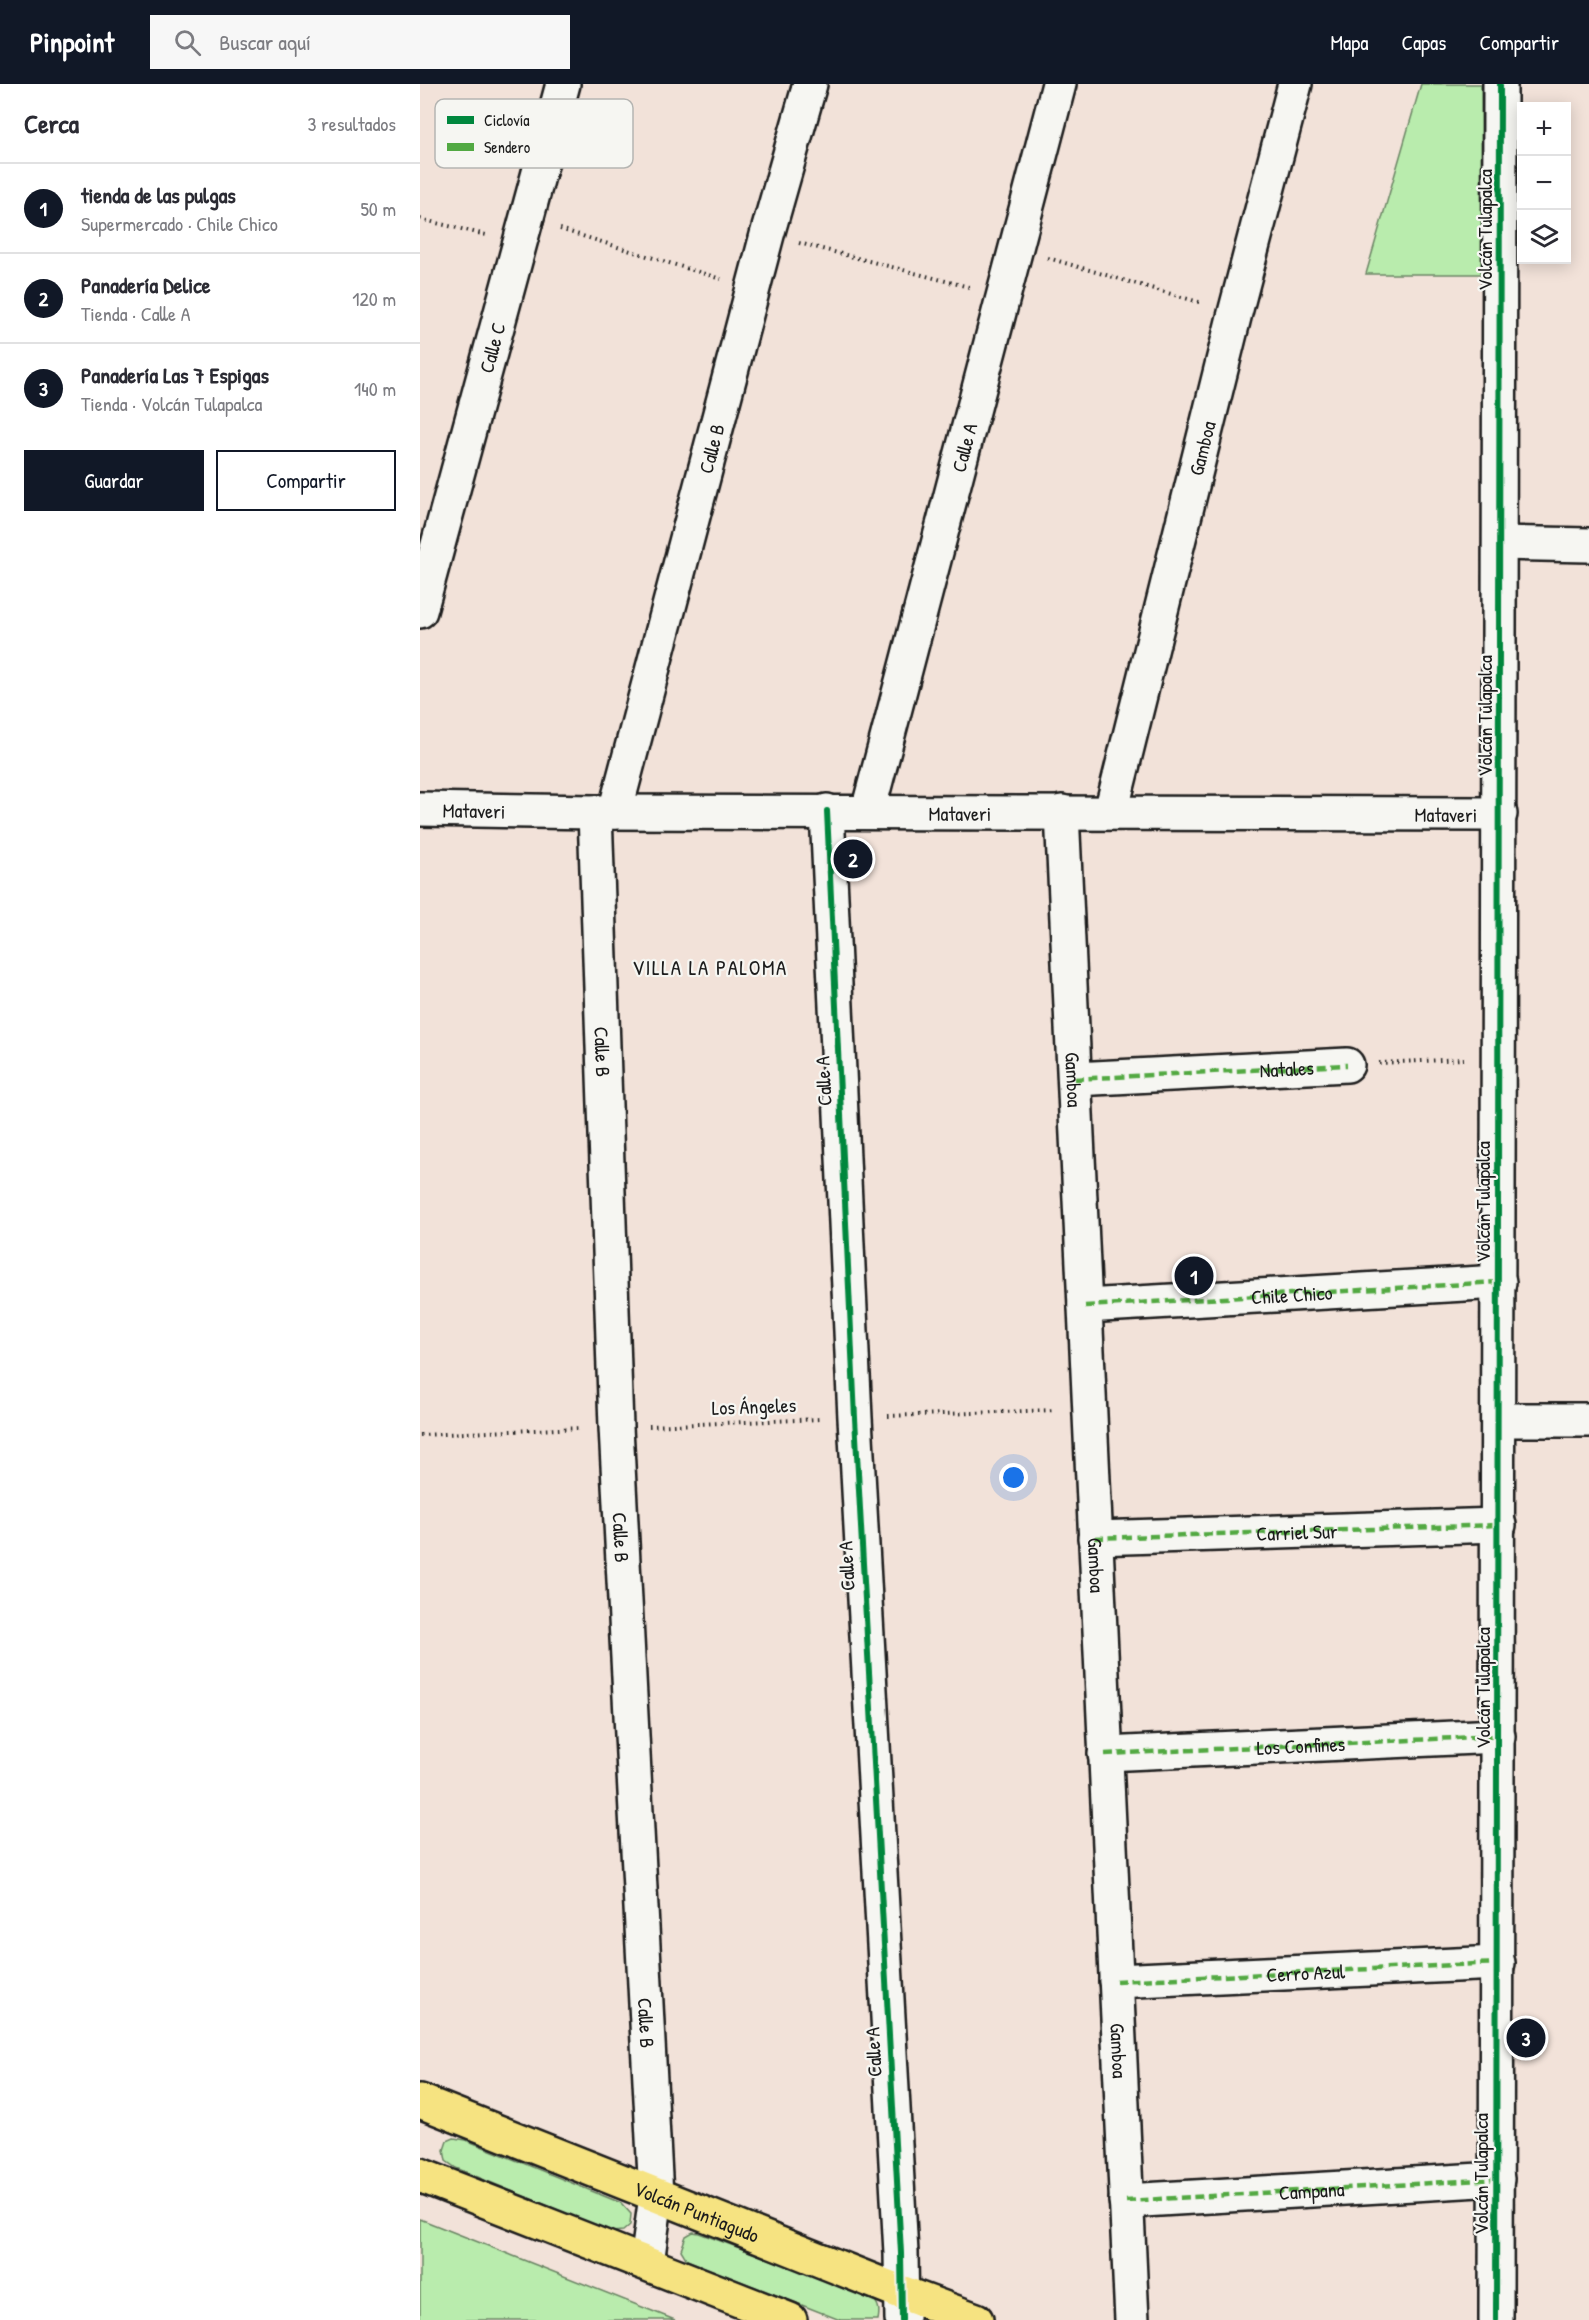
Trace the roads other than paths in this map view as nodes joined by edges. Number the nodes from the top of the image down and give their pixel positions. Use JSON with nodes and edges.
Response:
{"nodes":[{"id":1,"x":563,"y":84,"type":"edge"},
{"id":2,"x":810,"y":84,"type":"edge"},
{"id":3,"x":1059,"y":84,"type":"edge"},
{"id":4,"x":1295,"y":84,"type":"edge"},
{"id":5,"x":1500,"y":84,"type":"edge"},
{"id":6,"x":559,"y":99,"type":"edge"},
{"id":7,"x":541,"y":168,"type":"edge"},
{"id":8,"x":1500,"y":543,"type":"junction"},
{"id":9,"x":1589,"y":545,"type":"edge"},
{"id":10,"x":420,"y":611,"type":"edge"},
{"id":11,"x":420,"y":809,"type":"edge"},
{"id":12,"x":827,"y":811,"type":"junction"},
{"id":13,"x":868,"y":811,"type":"junction"},
{"id":14,"x":605,"y":812,"type":"junction"},
{"id":15,"x":1062,"y":812,"type":"junction"},
{"id":16,"x":1111,"y":812,"type":"junction"},
{"id":17,"x":1500,"y":813,"type":"junction"},
{"id":18,"x":1347,"y":1065,"type":"road end"},
{"id":19,"x":1075,"y":1079,"type":"junction"},
{"id":20,"x":1499,"y":1282,"type":"junction"},
{"id":21,"x":1085,"y":1306,"type":"junction"},
{"id":22,"x":1498,"y":1420,"type":"junction"},
{"id":23,"x":1589,"y":1420,"type":"edge"},
{"id":24,"x":1499,"y":1525,"type":"junction"},
{"id":25,"x":1095,"y":1538,"type":"junction"},
{"id":26,"x":1498,"y":1736,"type":"junction"},
{"id":27,"x":1105,"y":1754,"type":"junction"},
{"id":28,"x":1498,"y":1963,"type":"junction"},
{"id":29,"x":1116,"y":1981,"type":"junction"},
{"id":30,"x":420,"y":2101,"type":"edge"},
{"id":31,"x":420,"y":2175,"type":"edge"},
{"id":32,"x":1497,"y":2180,"type":"junction"},
{"id":33,"x":656,"y":2196,"type":"junction"},
{"id":34,"x":1126,"y":2201,"type":"junction"},
{"id":35,"x":647,"y":2263,"type":"junction"},
{"id":36,"x":903,"y":2307,"type":"edge"},
{"id":37,"x":790,"y":2320,"type":"edge"},
{"id":38,"x":976,"y":2320,"type":"edge"},
{"id":39,"x":1132,"y":2320,"type":"edge"},
{"id":40,"x":1496,"y":2320,"type":"edge"}],
"edges":[{"from":1,"to":6,"type":"street","name":"Calle C"},
{"from":2,"to":14,"type":"street","name":"Calle B"},
{"from":3,"to":13,"type":"street","name":"Calle A"},
{"from":4,"to":16,"type":"street","name":"Gamboa"},
{"from":5,"to":8,"type":"street","name":"Volcán Tulapalca"},
{"from":7,"to":10,"type":"street","name":"Calle C"},
{"from":8,"to":9,"type":"street"},
{"from":8,"to":17,"type":"street","name":"Volcán Tulapalca"},
{"from":11,"to":14,"type":"street","name":"Mataveri"},
{"from":12,"to":13,"type":"street","name":"Mataveri"},
{"from":12,"to":14,"type":"street","name":"Mataveri"},
{"from":12,"to":36,"type":"street","name":"Calle A"},
{"from":13,"to":15,"type":"street","name":"Mataveri"},
{"from":14,"to":33,"type":"street","name":"Calle B"},
{"from":15,"to":16,"type":"street","name":"Mataveri"},
{"from":15,"to":19,"type":"street","name":"Gamboa"},
{"from":16,"to":17,"type":"street","name":"Mataveri"},
{"from":17,"to":20,"type":"street","name":"Volcán Tulapalca"},
{"from":18,"to":19,"type":"street","name":"Natales"},
{"from":19,"to":21,"type":"street","name":"Gamboa"},
{"from":20,"to":21,"type":"street","name":"Chile Chico"},
{"from":20,"to":22,"type":"street","name":"Volcán Tulapalca"},
{"from":21,"to":25,"type":"street","name":"Gamboa"},
{"from":22,"to":23,"type":"street"},
{"from":22,"to":24,"type":"street","name":"Volcán Tulapalca"},
{"from":24,"to":25,"type":"street","name":"Carriel Sur"},
{"from":24,"to":26,"type":"street","name":"Volcán Tulapalca"},
{"from":25,"to":27,"type":"street","name":"Gamboa"},
{"from":26,"to":27,"type":"street","name":"Los Confines"},
{"from":26,"to":28,"type":"street","name":"Volcán Tulapalca"},
{"from":27,"to":29,"type":"street","name":"Gamboa"},
{"from":28,"to":29,"type":"street","name":"Cerro Azul"},
{"from":28,"to":32,"type":"street","name":"Volcán Tulapalca"},
{"from":29,"to":34,"type":"street","name":"Gamboa"},
{"from":30,"to":33,"type":"main road","name":"Volcán Puntiagudo"},
{"from":31,"to":35,"type":"main road"},
{"from":32,"to":34,"type":"street","name":"Campana"},
{"from":32,"to":40,"type":"street","name":"Volcán Tulapalca"},
{"from":33,"to":35,"type":"street","name":"Calle B"},
{"from":33,"to":36,"type":"main road","name":"Volcán Puntiagudo"},
{"from":34,"to":39,"type":"street","name":"Gamboa"},
{"from":35,"to":37,"type":"main road"},
{"from":36,"to":38,"type":"main road","name":"Volcán Puntiagudo"}]}
